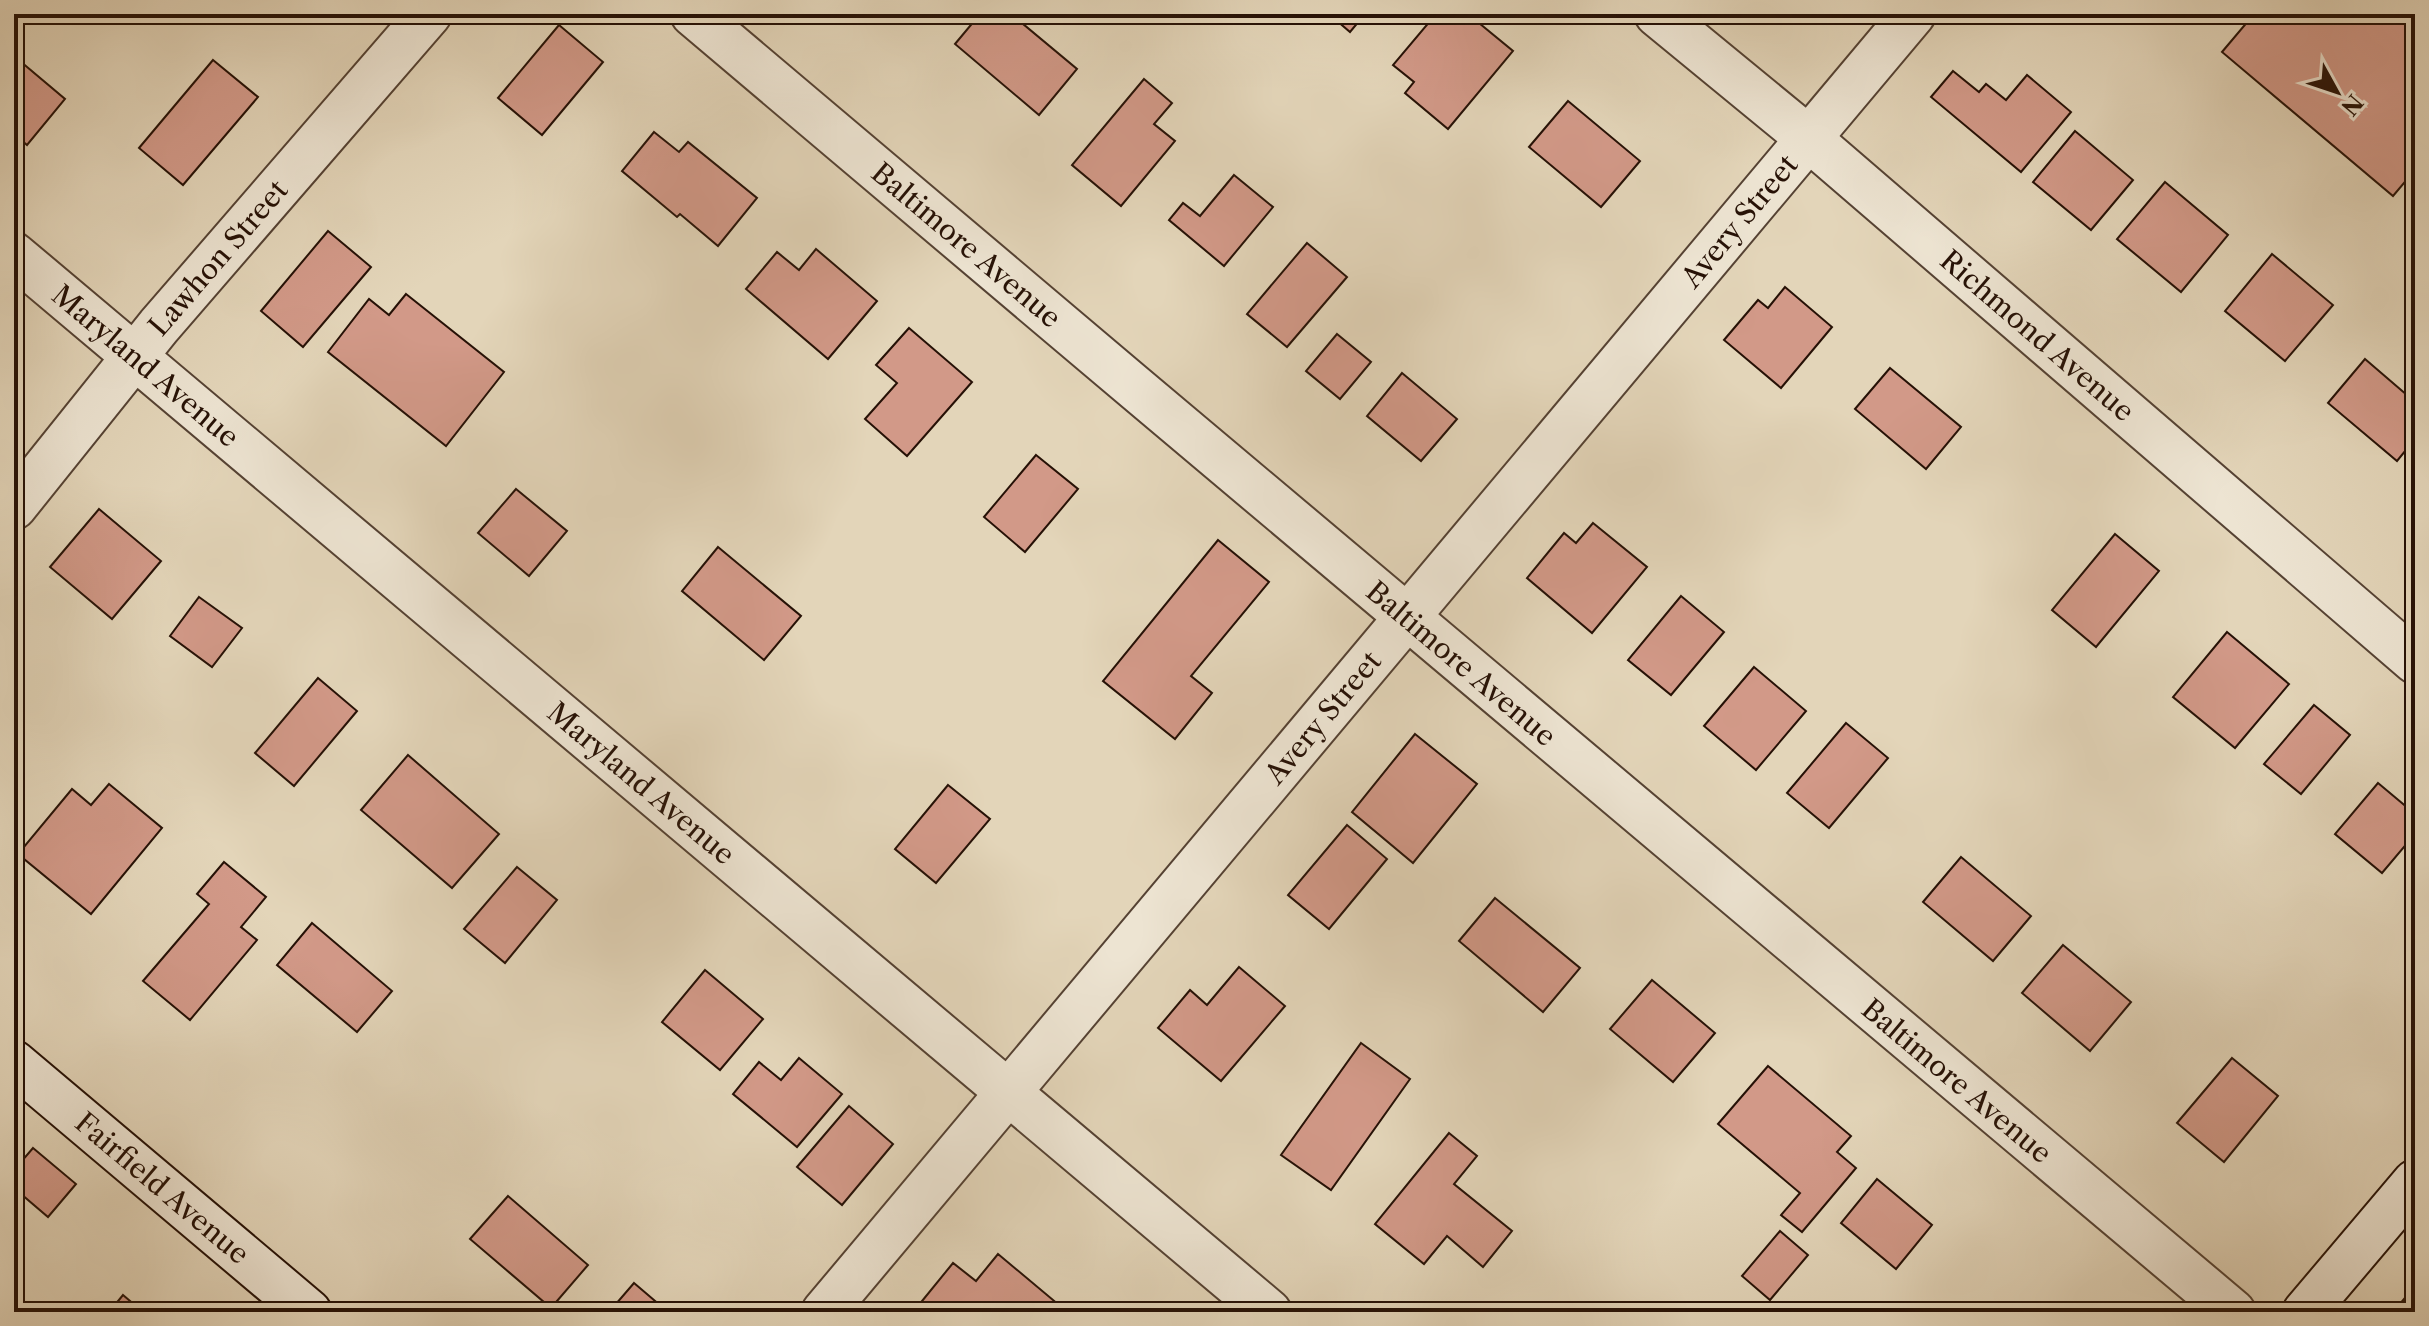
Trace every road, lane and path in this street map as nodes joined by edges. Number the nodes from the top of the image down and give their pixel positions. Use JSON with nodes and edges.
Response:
{"nodes":[{"id":1,"x":429,"y":14,"type":"edge"},
{"id":2,"x":693,"y":14,"type":"edge"},
{"id":3,"x":1657,"y":14,"type":"edge"},
{"id":4,"x":1913,"y":14,"type":"edge"},
{"id":5,"x":1808,"y":138,"type":"junction"},
{"id":6,"x":14,"y":255,"type":"edge"},
{"id":7,"x":135,"y":357,"type":"junction"},
{"id":8,"x":14,"y":507,"type":"edge"},
{"id":9,"x":1407,"y":617,"type":"junction"},
{"id":10,"x":2415,"y":661,"type":"edge"},
{"id":11,"x":14,"y":1063,"type":"edge"},
{"id":12,"x":1008,"y":1091,"type":"junction"},
{"id":13,"x":2415,"y":1182,"type":"edge"},
{"id":14,"x":309,"y":1312,"type":"edge"},
{"id":15,"x":824,"y":1312,"type":"edge"},
{"id":16,"x":1269,"y":1312,"type":"edge"},
{"id":17,"x":2233,"y":1312,"type":"edge"},
{"id":18,"x":2305,"y":1312,"type":"edge"}],
"edges":[{"from":1,"to":7,"type":"street","name":"Lawhon Street"},
{"from":2,"to":9,"type":"street","name":"Baltimore Avenue"},
{"from":3,"to":5,"type":"street","name":"Richmond Avenue"},
{"from":4,"to":5,"type":"street","name":"Avery Street"},
{"from":5,"to":9,"type":"street","name":"Avery Street"},
{"from":5,"to":10,"type":"street","name":"Richmond Avenue"},
{"from":6,"to":7,"type":"street","name":"Maryland Avenue"},
{"from":7,"to":8,"type":"street","name":"Lawhon Street"},
{"from":7,"to":12,"type":"street","name":"Maryland Avenue"},
{"from":9,"to":12,"type":"street","name":"Avery Street"},
{"from":9,"to":17,"type":"street","name":"Baltimore Avenue"},
{"from":11,"to":14,"type":"street","name":"Fairfield Avenue"},
{"from":12,"to":15,"type":"street","name":"Avery Street"},
{"from":12,"to":16,"type":"street","name":"Maryland Avenue"},
{"from":13,"to":18,"type":"street"}]}
